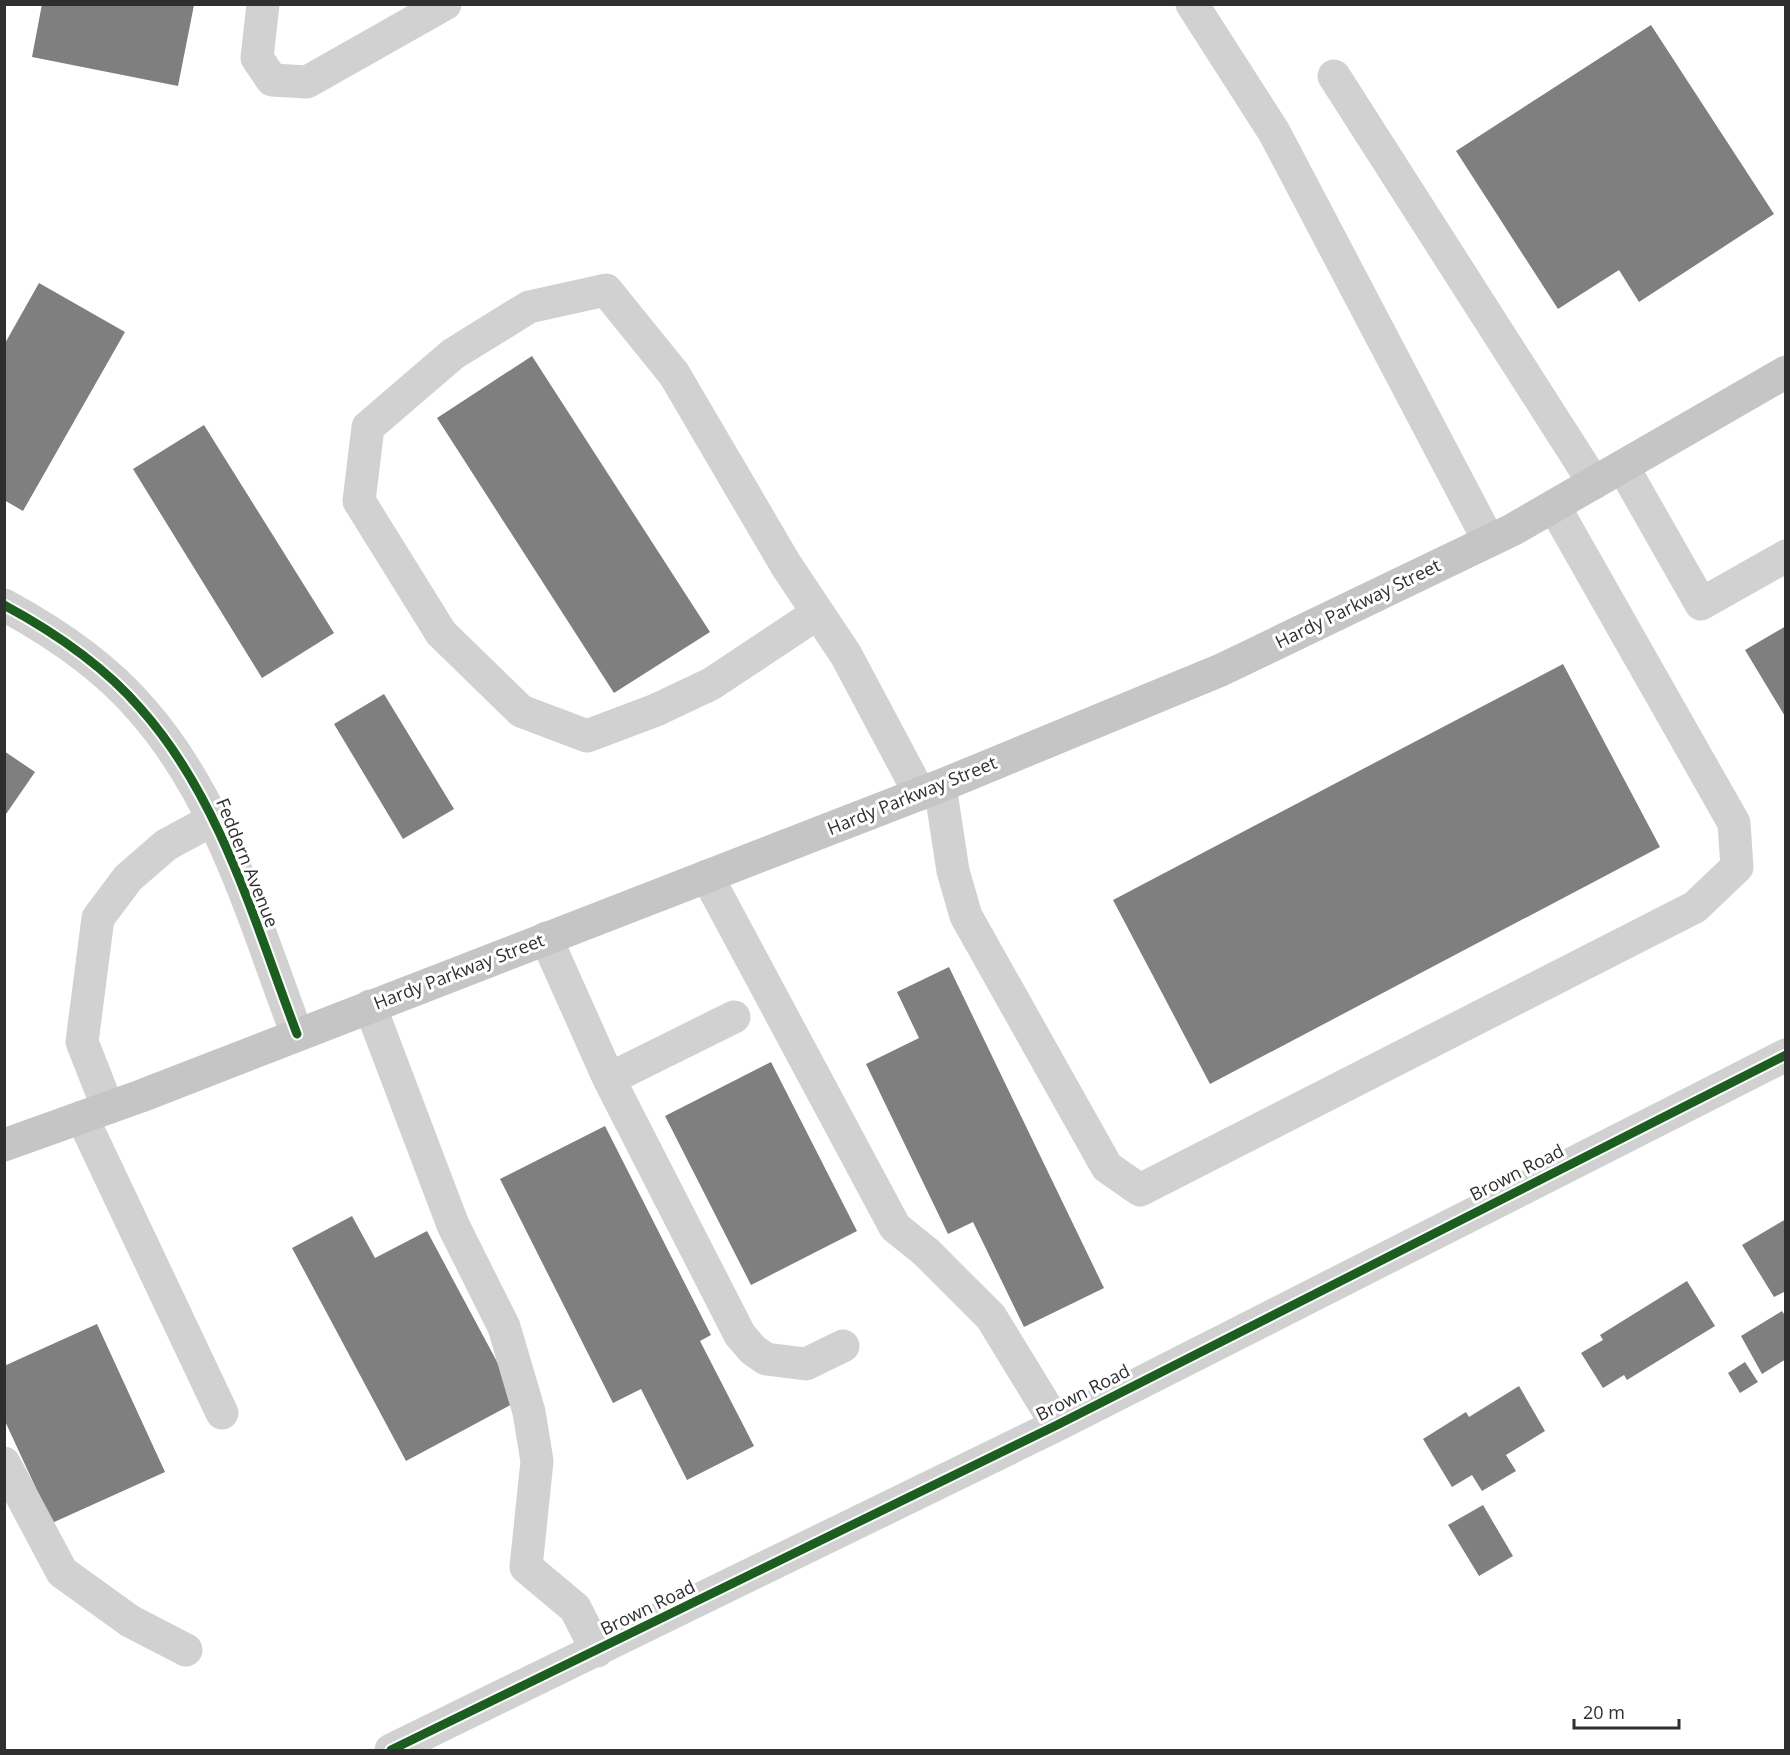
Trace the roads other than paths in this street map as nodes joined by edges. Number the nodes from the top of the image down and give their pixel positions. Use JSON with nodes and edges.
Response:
{"nodes":[{"id":1,"x":263,"y":4,"type":"edge"},
{"id":2,"x":445,"y":4,"type":"edge"},
{"id":3,"x":1192,"y":4,"type":"edge"},
{"id":4,"x":1334,"y":76,"type":"dead end"},
{"id":5,"x":1785,"y":372,"type":"edge"},
{"id":6,"x":1623,"y":467,"type":"junction"},
{"id":7,"x":1594,"y":483,"type":"junction"},
{"id":8,"x":1554,"y":506,"type":"junction"},
{"id":9,"x":1489,"y":541,"type":"junction"},
{"id":10,"x":1785,"y":556,"type":"edge"},
{"id":11,"x":4,"y":605,"type":"edge"},
{"id":12,"x":818,"y":613,"type":"junction"},
{"id":13,"x":930,"y":790,"type":"junction"},
{"id":14,"x":214,"y":819,"type":"junction"},
{"id":15,"x":707,"y":876,"type":"junction"},
{"id":16,"x":546,"y":938,"type":"junction"},
{"id":17,"x":370,"y":1006,"type":"junction"},
{"id":18,"x":734,"y":1017,"type":"dead end"},
{"id":19,"x":297,"y":1034,"type":"junction"},
{"id":20,"x":1785,"y":1055,"type":"edge"},
{"id":21,"x":609,"y":1079,"type":"junction"},
{"id":22,"x":95,"y":1113,"type":"junction"},
{"id":23,"x":4,"y":1145,"type":"edge"},
{"id":24,"x":843,"y":1346,"type":"dead end"},
{"id":25,"x":222,"y":1413,"type":"dead end"},
{"id":26,"x":1057,"y":1425,"type":"junction"},
{"id":27,"x":4,"y":1463,"type":"edge"},
{"id":28,"x":186,"y":1650,"type":"dead end"},
{"id":29,"x":597,"y":1651,"type":"junction"},
{"id":30,"x":391,"y":1750,"type":"edge"}],
"edges":[{"from":1,"to":2,"type":"street"},
{"from":3,"to":9,"type":"street"},
{"from":4,"to":7,"type":"street"},
{"from":5,"to":6,"type":"main road","name":"Hardy Parkway Street"},
{"from":6,"to":7,"type":"main road","name":"Hardy Parkway Street"},
{"from":6,"to":10,"type":"street"},
{"from":7,"to":8,"type":"main road","name":"Hardy Parkway Street"},
{"from":8,"to":9,"type":"main road","name":"Hardy Parkway Street"},
{"from":8,"to":13,"type":"street"},
{"from":9,"to":13,"type":"main road","name":"Hardy Parkway Street"},
{"from":11,"to":14,"type":"street","name":"Feddern Avenue"},
{"from":12,"to":12,"type":"street"},
{"from":12,"to":13,"type":"street"},
{"from":13,"to":15,"type":"main road","name":"Hardy Parkway Street"},
{"from":14,"to":19,"type":"street","name":"Feddern Avenue"},
{"from":14,"to":22,"type":"street"},
{"from":15,"to":16,"type":"main road","name":"Hardy Parkway Street"},
{"from":15,"to":26,"type":"street"},
{"from":16,"to":17,"type":"main road","name":"Hardy Parkway Street"},
{"from":16,"to":21,"type":"street"},
{"from":17,"to":19,"type":"main road","name":"Hardy Parkway Street"},
{"from":17,"to":29,"type":"street"},
{"from":18,"to":21,"type":"street"},
{"from":19,"to":22,"type":"main road","name":"Hardy Parkway Street"},
{"from":20,"to":26,"type":"street","name":"Brown Road"},
{"from":21,"to":24,"type":"street"},
{"from":22,"to":23,"type":"main road","name":"Hardy Parkway Street"},
{"from":22,"to":25,"type":"street"},
{"from":26,"to":29,"type":"street","name":"Brown Road"},
{"from":27,"to":28,"type":"street"},
{"from":29,"to":30,"type":"street","name":"Brown Road"}]}
